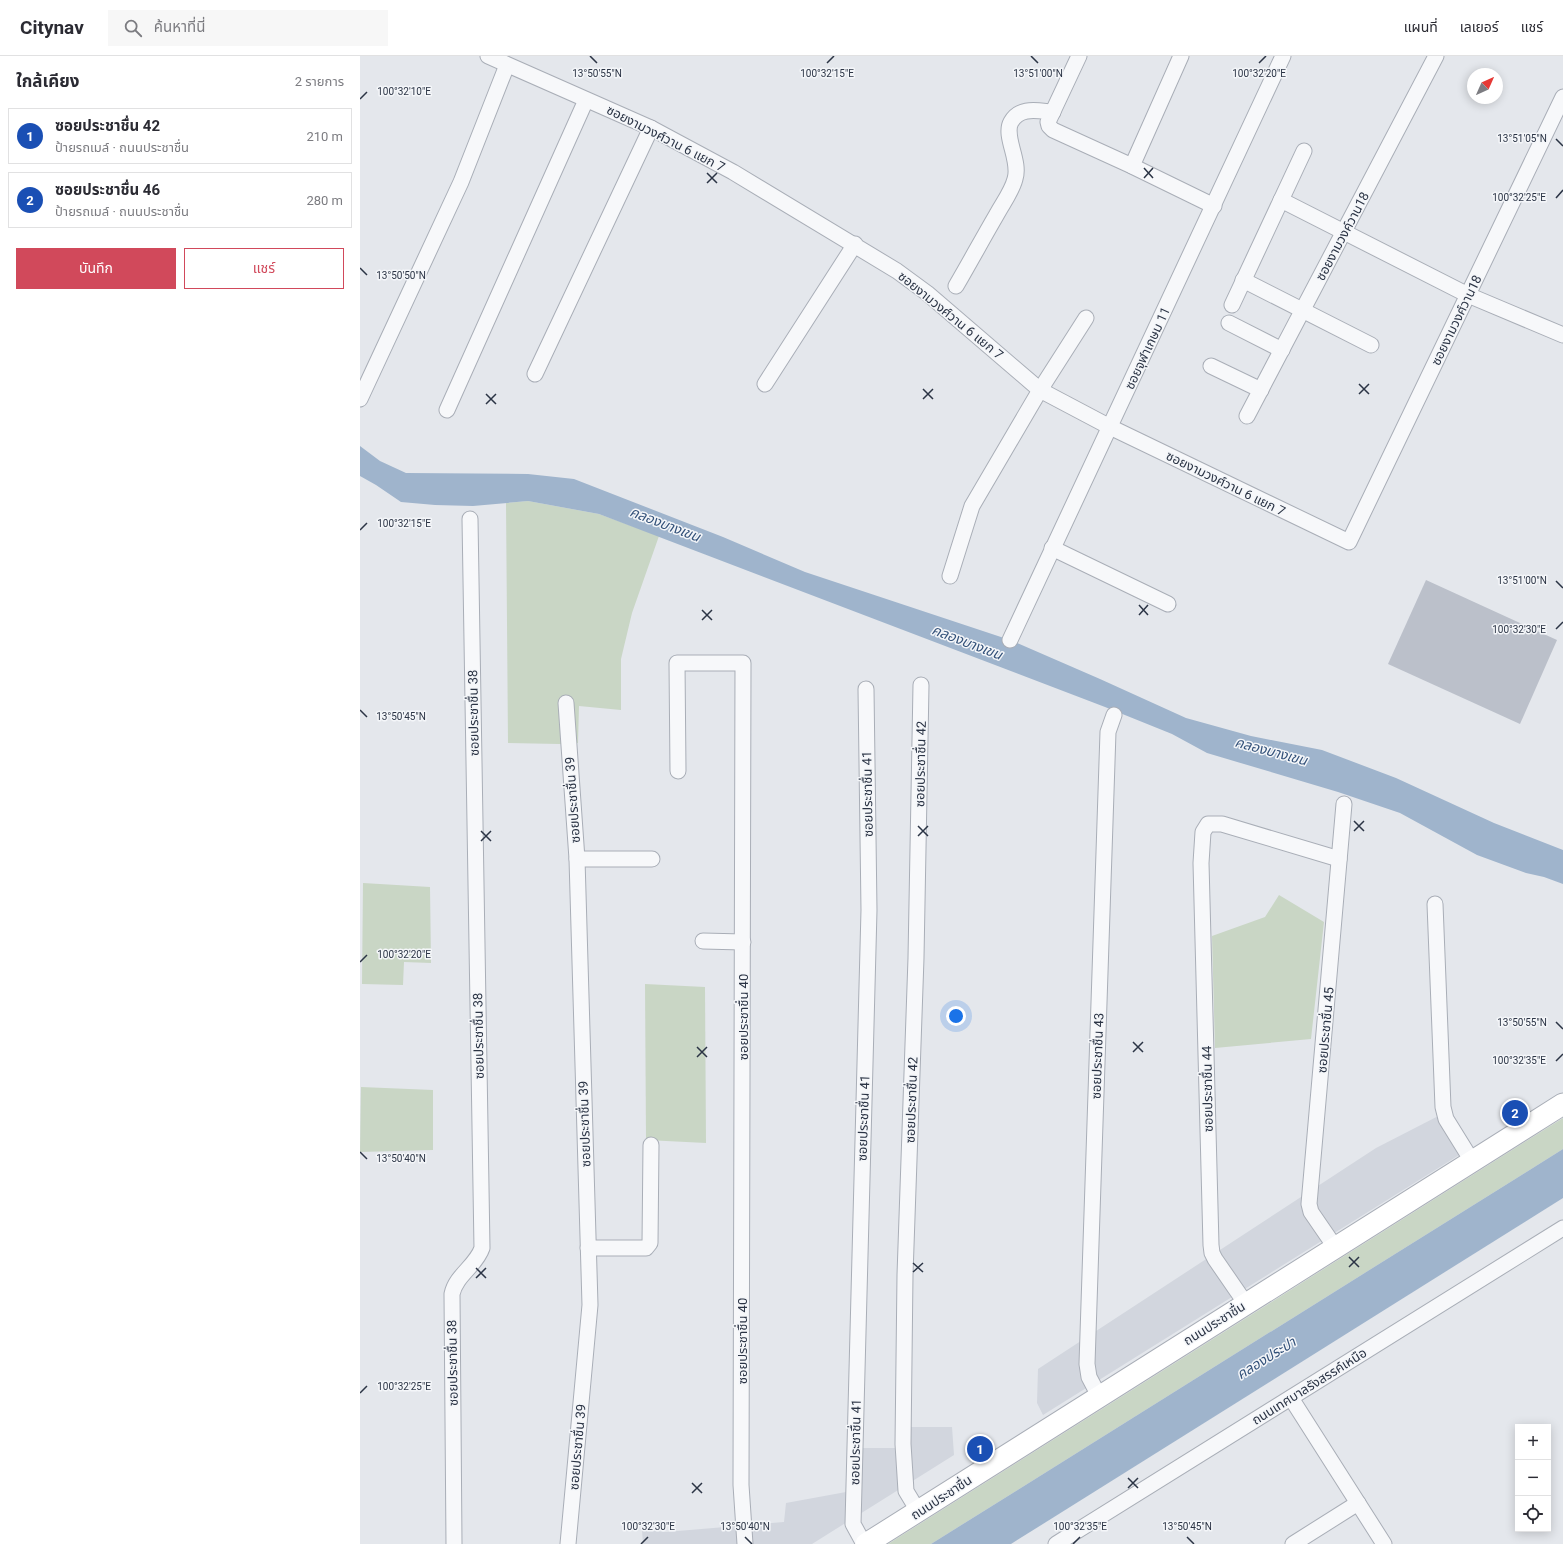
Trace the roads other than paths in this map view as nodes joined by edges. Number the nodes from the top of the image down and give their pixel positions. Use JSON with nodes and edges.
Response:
{"nodes":[{"id":1,"x":488,"y":56,"type":"edge"},
{"id":2,"x":1079,"y":56,"type":"edge"},
{"id":3,"x":1182,"y":56,"type":"edge"},
{"id":4,"x":1283,"y":56,"type":"edge"},
{"id":5,"x":1436,"y":56,"type":"edge"},
{"id":6,"x":507,"y":65,"type":"junction"},
{"id":7,"x":1563,"y":97,"type":"edge"},
{"id":8,"x":586,"y":100,"type":"junction"},
{"id":9,"x":1053,"y":112,"type":"junction"},
{"id":10,"x":651,"y":128,"type":"junction"},
{"id":11,"x":1304,"y":151,"type":"dead end"},
{"id":12,"x":1132,"y":166,"type":"junction"},
{"id":13,"x":1281,"y":200,"type":"junction"},
{"id":14,"x":1214,"y":206,"type":"junction"},
{"id":15,"x":1344,"y":232,"type":"junction"},
{"id":16,"x":855,"y":244,"type":"junction"},
{"id":17,"x":1243,"y":280,"type":"junction"},
{"id":18,"x":956,"y":286,"type":"dead end"},
{"id":19,"x":1468,"y":295,"type":"junction"},
{"id":20,"x":1232,"y":305,"type":"dead end"},
{"id":21,"x":1303,"y":311,"type":"junction"},
{"id":22,"x":1086,"y":318,"type":"dead end"},
{"id":23,"x":1229,"y":323,"type":"dead end"},
{"id":24,"x":1563,"y":335,"type":"edge"},
{"id":25,"x":1371,"y":345,"type":"dead end"},
{"id":26,"x":1282,"y":350,"type":"junction"},
{"id":27,"x":1211,"y":366,"type":"dead end"},
{"id":28,"x":535,"y":374,"type":"dead end"},
{"id":29,"x":765,"y":384,"type":"dead end"},
{"id":30,"x":1040,"y":390,"type":"junction"},
{"id":31,"x":1261,"y":390,"type":"junction"},
{"id":32,"x":360,"y":400,"type":"edge"},
{"id":33,"x":446,"y":410,"type":"dead end"},
{"id":34,"x":1247,"y":416,"type":"dead end"},
{"id":35,"x":1110,"y":427,"type":"junction"},
{"id":36,"x":470,"y":519,"type":"dead end"},
{"id":37,"x":1349,"y":542,"type":"joint"},
{"id":38,"x":1052,"y":548,"type":"junction"},
{"id":39,"x":950,"y":576,"type":"dead end"},
{"id":40,"x":1168,"y":604,"type":"dead end"},
{"id":41,"x":1010,"y":640,"type":"dead end"},
{"id":42,"x":922,"y":685,"type":"dead end"},
{"id":43,"x":866,"y":689,"type":"dead end"},
{"id":44,"x":566,"y":703,"type":"dead end"},
{"id":45,"x":1114,"y":715,"type":"dead end"},
{"id":46,"x":678,"y":771,"type":"dead end"},
{"id":47,"x":1344,"y":804,"type":"dead end"},
{"id":48,"x":576,"y":859,"type":"junction"},
{"id":49,"x":1339,"y":859,"type":"junction"},
{"id":50,"x":652,"y":860,"type":"dead end"},
{"id":51,"x":1435,"y":904,"type":"dead end"},
{"id":52,"x":703,"y":941,"type":"dead end"},
{"id":53,"x":743,"y":942,"type":"junction"},
{"id":54,"x":1563,"y":1104,"type":"edge"},
{"id":55,"x":651,"y":1145,"type":"dead end"},
{"id":56,"x":1472,"y":1161,"type":"junction"},
{"id":57,"x":1563,"y":1228,"type":"edge"},
{"id":58,"x":1335,"y":1247,"type":"junction"},
{"id":59,"x":588,"y":1248,"type":"junction"},
{"id":60,"x":1246,"y":1304,"type":"junction"},
{"id":61,"x":1099,"y":1396,"type":"junction"},
{"id":62,"x":1291,"y":1398,"type":"junction"},
{"id":63,"x":1358,"y":1503,"type":"junction"},
{"id":64,"x":918,"y":1511,"type":"junction"},
{"id":65,"x":454,"y":1544,"type":"edge"},
{"id":66,"x":568,"y":1544,"type":"edge"},
{"id":67,"x":745,"y":1544,"type":"edge"},
{"id":68,"x":865,"y":1544,"type":"edge"},
{"id":69,"x":1056,"y":1544,"type":"edge"},
{"id":70,"x":1293,"y":1544,"type":"edge"},
{"id":71,"x":1384,"y":1544,"type":"edge"}],
"edges":[{"from":1,"to":6,"type":"street","name":"ซอยงามวงศ์วาน 6 แยก 7"},
{"from":2,"to":9,"type":"street"},
{"from":3,"to":12,"type":"street"},
{"from":4,"to":14,"type":"street","name":"ซอยจุฬาเกษม 11"},
{"from":5,"to":15,"type":"street","name":"ซอยงามวงค์วาน18"},
{"from":6,"to":8,"type":"street","name":"ซอยงามวงศ์วาน 6 แยก 7"},
{"from":6,"to":32,"type":"street"},
{"from":7,"to":19,"type":"street","name":"ซอยงามวงศ์วาน18"},
{"from":8,"to":10,"type":"street","name":"ซอยงามวงศ์วาน 6 แยก 7"},
{"from":8,"to":33,"type":"street"},
{"from":9,"to":12,"type":"street"},
{"from":9,"to":18,"type":"street"},
{"from":10,"to":16,"type":"street","name":"ซอยงามวงศ์วาน 6 แยก 7"},
{"from":10,"to":28,"type":"street"},
{"from":11,"to":13,"type":"street"},
{"from":12,"to":14,"type":"street"},
{"from":13,"to":15,"type":"street"},
{"from":13,"to":17,"type":"street"},
{"from":14,"to":35,"type":"street","name":"ซอยจุฬาเกษม 11"},
{"from":15,"to":19,"type":"street"},
{"from":15,"to":21,"type":"street","name":"ซอยงามวงค์วาน18"},
{"from":16,"to":29,"type":"street"},
{"from":16,"to":30,"type":"street","name":"ซอยงามวงศ์วาน 6 แยก 7"},
{"from":17,"to":20,"type":"street"},
{"from":17,"to":21,"type":"street"},
{"from":19,"to":24,"type":"street"},
{"from":19,"to":37,"type":"street","name":"ซอยงามวงศ์วาน18"},
{"from":21,"to":25,"type":"street"},
{"from":21,"to":26,"type":"street","name":"ซอยงามวงค์วาน18"},
{"from":22,"to":30,"type":"street"},
{"from":23,"to":26,"type":"street"},
{"from":26,"to":31,"type":"street","name":"ซอยงามวงค์วาน18"},
{"from":27,"to":31,"type":"street"},
{"from":30,"to":35,"type":"street","name":"ซอยงามวงศ์วาน 6 แยก 7"},
{"from":30,"to":39,"type":"street"},
{"from":31,"to":34,"type":"street","name":"ซอยงามวงค์วาน18"},
{"from":35,"to":37,"type":"street","name":"ซอยงามวงศ์วาน 6 แยก 7"},
{"from":35,"to":38,"type":"street","name":"ซอยจุฬาเกษม 11"},
{"from":36,"to":65,"type":"street","name":"ซอยประชาชื่น 38"},
{"from":38,"to":40,"type":"street"},
{"from":38,"to":41,"type":"street","name":"ซอยจุฬาเกษม 11"},
{"from":42,"to":64,"type":"street","name":"ซอยประชาชื่น 42"},
{"from":43,"to":68,"type":"street","name":"ซอยประชาชื่น 41"},
{"from":44,"to":48,"type":"street","name":"ซอยประชาชื่น 39"},
{"from":45,"to":61,"type":"street","name":"ซอยประชาชื่น 43"},
{"from":46,"to":53,"type":"street","name":"ซอยประชาชื่น 40"},
{"from":47,"to":49,"type":"street","name":"ซอยประชาชื่น 45"},
{"from":48,"to":50,"type":"street"},
{"from":48,"to":59,"type":"street","name":"ซอยประชาชื่น 39"},
{"from":49,"to":58,"type":"street","name":"ซอยประชาชื่น 45"},
{"from":49,"to":60,"type":"street","name":"ซอยประชาชื่น 44"},
{"from":51,"to":56,"type":"street"},
{"from":52,"to":53,"type":"street"},
{"from":53,"to":67,"type":"street","name":"ซอยประชาชื่น 40"},
{"from":54,"to":56,"type":"main road","name":"ถนนประชาชื่น"},
{"from":55,"to":59,"type":"street"},
{"from":56,"to":58,"type":"main road","name":"ถนนประชาชื่น"},
{"from":57,"to":62,"type":"street","name":"ถนนเทศบาลรังสรรค์เหนือ"},
{"from":58,"to":60,"type":"main road","name":"ถนนประชาชื่น"},
{"from":59,"to":66,"type":"street","name":"ซอยประชาชื่น 39"},
{"from":60,"to":61,"type":"main road","name":"ถนนประชาชื่น"},
{"from":61,"to":64,"type":"main road","name":"ถนนประชาชื่น"},
{"from":62,"to":63,"type":"street"},
{"from":62,"to":69,"type":"street","name":"ถนนเทศบาลรังสรรค์เหนือ"},
{"from":63,"to":70,"type":"street"},
{"from":63,"to":71,"type":"street"},
{"from":64,"to":68,"type":"main road","name":"ถนนประชาชื่น"}]}
